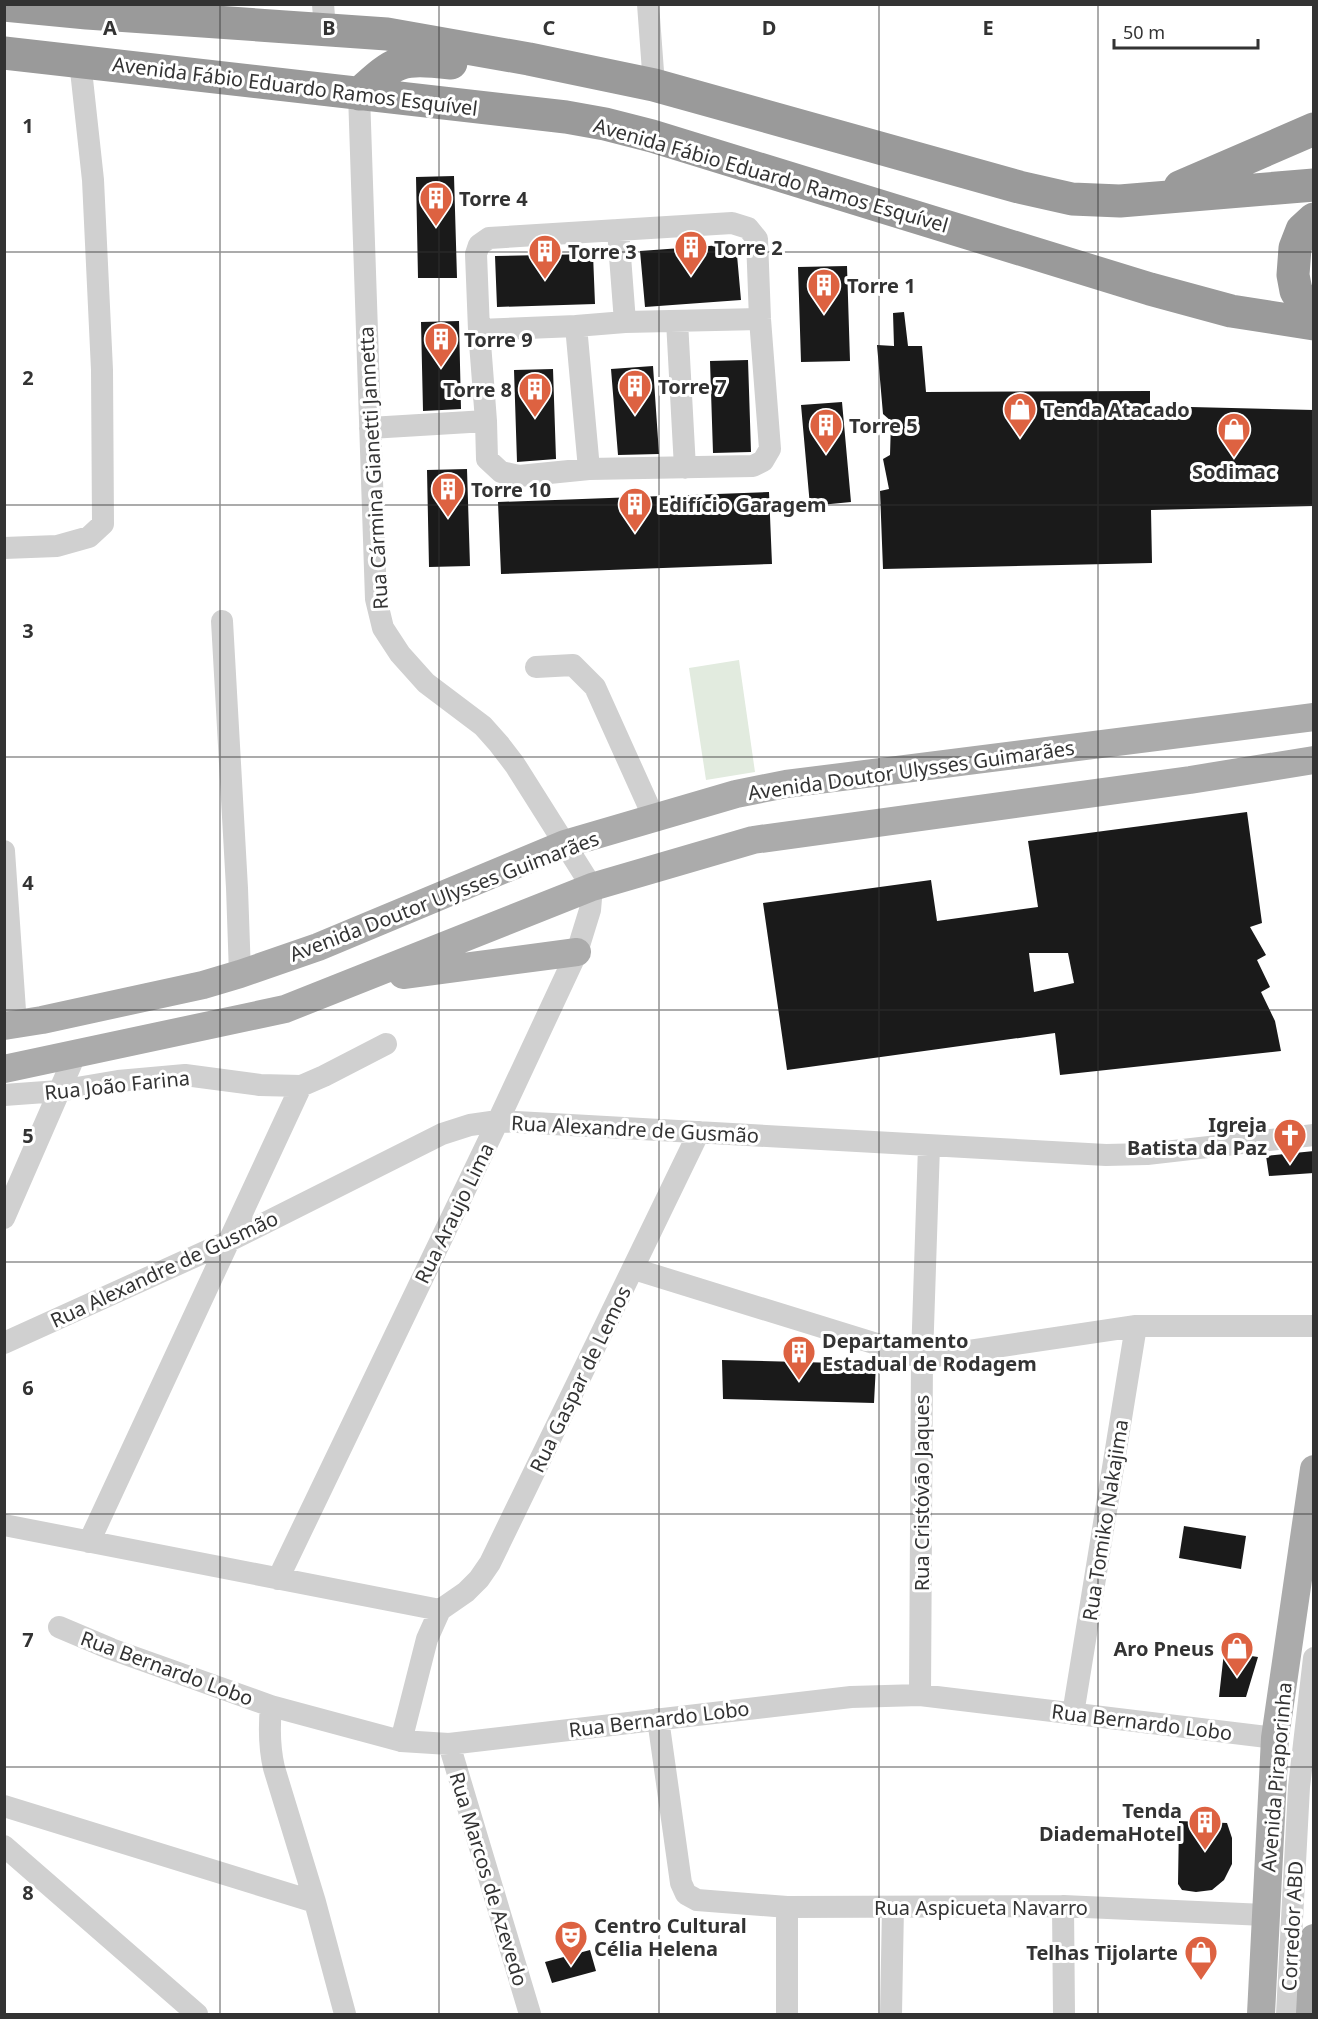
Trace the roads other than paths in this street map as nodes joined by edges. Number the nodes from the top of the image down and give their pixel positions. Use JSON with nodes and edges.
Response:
{"nodes":[{"id":1,"x":648,"y":4,"type":"edge"},
{"id":2,"x":4,"y":5,"type":"edge"},
{"id":3,"x":324,"y":16,"type":"edge"},
{"id":4,"x":4,"y":52,"type":"edge"},
{"id":5,"x":530,"y":59,"type":"junction"},
{"id":6,"x":80,"y":61,"type":"junction"},
{"id":7,"x":654,"y":85,"type":"junction"},
{"id":8,"x":359,"y":94,"type":"junction"},
{"id":9,"x":1314,"y":129,"type":"edge"},
{"id":10,"x":1314,"y":185,"type":"edge"},
{"id":11,"x":1157,"y":197,"type":"junction"},
{"id":12,"x":1314,"y":219,"type":"edge"},
{"id":13,"x":618,"y":230,"type":"junction"},
{"id":14,"x":1314,"y":317,"type":"edge"},
{"id":15,"x":760,"y":319,"type":"junction"},
{"id":16,"x":678,"y":321,"type":"junction"},
{"id":17,"x":625,"y":322,"type":"junction"},
{"id":18,"x":1314,"y":324,"type":"edge"},
{"id":19,"x":576,"y":326,"type":"junction"},
{"id":20,"x":479,"y":330,"type":"junction"},
{"id":21,"x":486,"y":421,"type":"junction"},
{"id":22,"x":370,"y":428,"type":"junction"},
{"id":23,"x":685,"y":468,"type":"junction"},
{"id":24,"x":589,"y":469,"type":"junction"},
{"id":25,"x":4,"y":548,"type":"edge"},
{"id":26,"x":222,"y":621,"type":"dead end"},
{"id":27,"x":536,"y":667,"type":"dead end"},
{"id":28,"x":1314,"y":717,"type":"edge"},
{"id":29,"x":1314,"y":760,"type":"edge"},
{"id":30,"x":654,"y":818,"type":"junction"},
{"id":31,"x":565,"y":844,"type":"junction"},
{"id":32,"x":4,"y":851,"type":"edge"},
{"id":33,"x":592,"y":887,"type":"junction"},
{"id":34,"x":577,"y":952,"type":"junction"},
{"id":35,"x":240,"y":974,"type":"junction"},
{"id":36,"x":362,"y":980,"type":"junction"},
{"id":37,"x":10,"y":1026,"type":"edge"},
{"id":38,"x":386,"y":1044,"type":"dead end"},
{"id":39,"x":75,"y":1055,"type":"junction"},
{"id":40,"x":4,"y":1069,"type":"edge"},
{"id":41,"x":301,"y":1086,"type":"junction"},
{"id":42,"x":59,"y":1091,"type":"junction"},
{"id":43,"x":4,"y":1095,"type":"edge"},
{"id":44,"x":498,"y":1121,"type":"junction"},
{"id":45,"x":699,"y":1132,"type":"junction"},
{"id":46,"x":1314,"y":1135,"type":"edge"},
{"id":47,"x":929,"y":1146,"type":"junction"},
{"id":48,"x":4,"y":1218,"type":"edge"},
{"id":49,"x":229,"y":1241,"type":"junction"},
{"id":50,"x":633,"y":1269,"type":"junction"},
{"id":51,"x":1136,"y":1326,"type":"junction"},
{"id":52,"x":1314,"y":1326,"type":"edge"},
{"id":53,"x":4,"y":1343,"type":"edge"},
{"id":54,"x":922,"y":1358,"type":"junction"},
{"id":55,"x":1314,"y":1469,"type":"edge"},
{"id":56,"x":4,"y":1525,"type":"edge"},
{"id":57,"x":89,"y":1542,"type":"junction"},
{"id":58,"x":278,"y":1579,"type":"junction"},
{"id":59,"x":440,"y":1610,"type":"junction"},
{"id":60,"x":59,"y":1627,"type":"dead end"},
{"id":61,"x":1314,"y":1658,"type":"edge"},
{"id":62,"x":920,"y":1695,"type":"junction"},
{"id":63,"x":271,"y":1706,"type":"junction"},
{"id":64,"x":1073,"y":1714,"type":"junction"},
{"id":65,"x":658,"y":1719,"type":"junction"},
{"id":66,"x":1275,"y":1738,"type":"junction"},
{"id":67,"x":401,"y":1741,"type":"junction"},
{"id":68,"x":449,"y":1744,"type":"junction"},
{"id":69,"x":4,"y":1806,"type":"edge"},
{"id":70,"x":4,"y":1846,"type":"edge"},
{"id":71,"x":315,"y":1902,"type":"junction"},
{"id":72,"x":1063,"y":1906,"type":"junction"},
{"id":73,"x":787,"y":1907,"type":"junction"},
{"id":74,"x":893,"y":1907,"type":"junction"},
{"id":75,"x":1265,"y":1915,"type":"junction"},
{"id":76,"x":1313,"y":1950,"type":"edge"},
{"id":77,"x":197,"y":2014,"type":"edge"},
{"id":78,"x":345,"y":2014,"type":"edge"},
{"id":79,"x":530,"y":2014,"type":"edge"},
{"id":80,"x":787,"y":2014,"type":"edge"},
{"id":81,"x":891,"y":2014,"type":"edge"},
{"id":82,"x":1064,"y":2014,"type":"edge"},
{"id":83,"x":1261,"y":2014,"type":"edge"},
{"id":84,"x":1287,"y":2014,"type":"edge"},
{"id":85,"x":1310,"y":2014,"type":"edge"}],
"edges":[{"from":1,"to":7,"type":"street"},
{"from":2,"to":3,"type":"highway"},
{"from":3,"to":5,"type":"highway"},
{"from":4,"to":6,"type":"highway","name":"Avenida Fábio Eduardo Ramos Esquível"},
{"from":5,"to":7,"type":"highway"},
{"from":5,"to":8,"type":"highway"},
{"from":6,"to":8,"type":"highway","name":"Avenida Fábio Eduardo Ramos Esquível"},
{"from":6,"to":25,"type":"street"},
{"from":7,"to":11,"type":"highway"},
{"from":8,"to":18,"type":"highway","name":"Avenida Fábio Eduardo Ramos Esquível"},
{"from":8,"to":22,"type":"street","name":"Rua Cármina Gianetti Jannetta"},
{"from":9,"to":11,"type":"highway"},
{"from":10,"to":11,"type":"highway"},
{"from":12,"to":14,"type":"highway"},
{"from":13,"to":15,"type":"street"},
{"from":13,"to":17,"type":"street"},
{"from":13,"to":20,"type":"street"},
{"from":15,"to":16,"type":"street"},
{"from":15,"to":23,"type":"street"},
{"from":16,"to":17,"type":"street"},
{"from":16,"to":23,"type":"street"},
{"from":17,"to":19,"type":"street"},
{"from":19,"to":20,"type":"street"},
{"from":19,"to":24,"type":"street"},
{"from":20,"to":21,"type":"street"},
{"from":21,"to":22,"type":"street"},
{"from":21,"to":24,"type":"street"},
{"from":22,"to":31,"type":"street","name":"Rua Cármina Gianetti Jannetta"},
{"from":23,"to":24,"type":"street"},
{"from":26,"to":35,"type":"street"},
{"from":27,"to":30,"type":"street"},
{"from":28,"to":30,"type":"main road","name":"Avenida Doutor Ulysses Guimarães"},
{"from":29,"to":33,"type":"main road"},
{"from":30,"to":31,"type":"main road","name":"Avenida Doutor Ulysses Guimarães"},
{"from":31,"to":33,"type":"street"},
{"from":31,"to":35,"type":"main road","name":"Avenida Doutor Ulysses Guimarães"},
{"from":32,"to":37,"type":"street"},
{"from":33,"to":34,"type":"street","name":"Rua Araujo Lima"},
{"from":33,"to":36,"type":"main road"},
{"from":34,"to":36,"type":"main road"},
{"from":34,"to":44,"type":"street","name":"Rua Araujo Lima"},
{"from":35,"to":37,"type":"main road","name":"Avenida Doutor Ulysses Guimarães"},
{"from":36,"to":39,"type":"main road"},
{"from":38,"to":41,"type":"street"},
{"from":39,"to":40,"type":"main road"},
{"from":39,"to":42,"type":"street"},
{"from":41,"to":42,"type":"street","name":"Rua João Farina"},
{"from":41,"to":49,"type":"street"},
{"from":42,"to":43,"type":"street","name":"Rua João Farina"},
{"from":42,"to":48,"type":"street"},
{"from":44,"to":45,"type":"street","name":"Rua Alexandre de Gusmão"},
{"from":44,"to":49,"type":"street","name":"Rua Alexandre de Gusmão"},
{"from":44,"to":58,"type":"street","name":"Rua Araujo Lima"},
{"from":45,"to":47,"type":"street","name":"Rua Alexandre de Gusmão"},
{"from":45,"to":50,"type":"street","name":"Rua Gaspar de Lemos"},
{"from":46,"to":47,"type":"street","name":"Rua Alexandre de Gusmão"},
{"from":47,"to":54,"type":"street","name":"Rua Cristóvão Jaques"},
{"from":49,"to":53,"type":"street","name":"Rua Alexandre de Gusmão"},
{"from":49,"to":57,"type":"street"},
{"from":50,"to":54,"type":"street"},
{"from":50,"to":59,"type":"street","name":"Rua Gaspar de Lemos"},
{"from":51,"to":52,"type":"street"},
{"from":51,"to":54,"type":"street"},
{"from":51,"to":64,"type":"street","name":"Rua Tomiko Nakajima"},
{"from":54,"to":62,"type":"street","name":"Rua Cristóvão Jaques"},
{"from":55,"to":66,"type":"main road","name":"Avenida Piraporinha"},
{"from":56,"to":57,"type":"street"},
{"from":57,"to":58,"type":"street"},
{"from":58,"to":59,"type":"street"},
{"from":59,"to":67,"type":"street"},
{"from":60,"to":63,"type":"street","name":"Rua Bernardo Lobo"},
{"from":61,"to":84,"type":"street","name":"Corredor ABD"},
{"from":62,"to":64,"type":"street","name":"Rua Bernardo Lobo"},
{"from":62,"to":65,"type":"street","name":"Rua Bernardo Lobo"},
{"from":63,"to":67,"type":"street","name":"Rua Bernardo Lobo"},
{"from":63,"to":71,"type":"street"},
{"from":64,"to":66,"type":"street","name":"Rua Bernardo Lobo"},
{"from":65,"to":68,"type":"street","name":"Rua Bernardo Lobo"},
{"from":65,"to":73,"type":"street","name":"Rua Aspicueta Navarro"},
{"from":66,"to":75,"type":"main road","name":"Avenida Piraporinha"},
{"from":67,"to":68,"type":"street","name":"Rua Bernardo Lobo"},
{"from":68,"to":79,"type":"street","name":"Rua Marcos de Azevedo"},
{"from":69,"to":71,"type":"street"},
{"from":70,"to":77,"type":"street"},
{"from":71,"to":78,"type":"street"},
{"from":72,"to":74,"type":"street","name":"Rua Aspicueta Navarro"},
{"from":72,"to":75,"type":"street","name":"Rua Aspicueta Navarro"},
{"from":72,"to":82,"type":"street"},
{"from":73,"to":74,"type":"street","name":"Rua Aspicueta Navarro"},
{"from":73,"to":80,"type":"street"},
{"from":74,"to":81,"type":"street"},
{"from":75,"to":83,"type":"main road","name":"Avenida Piraporinha"},
{"from":76,"to":85,"type":"main road"}]}
